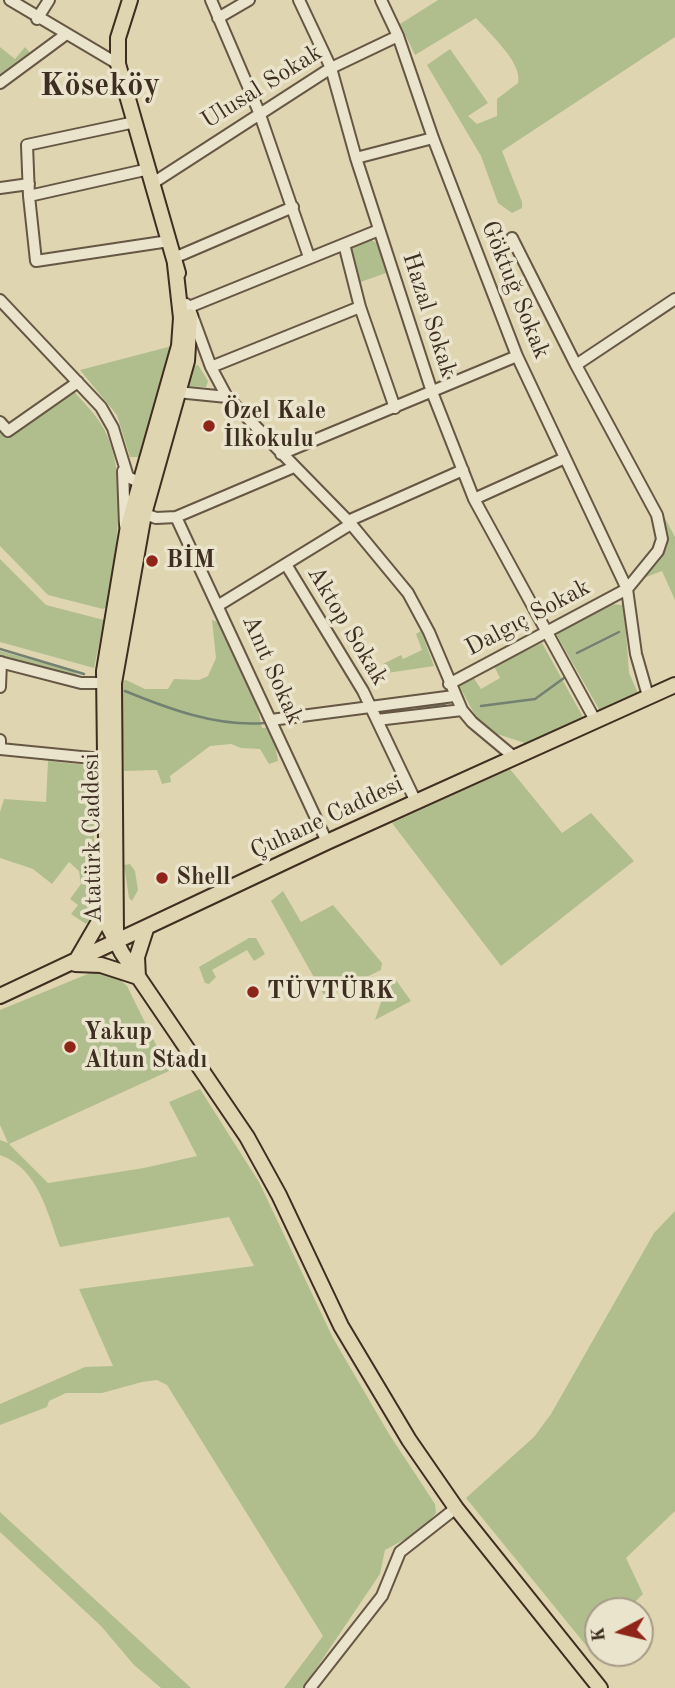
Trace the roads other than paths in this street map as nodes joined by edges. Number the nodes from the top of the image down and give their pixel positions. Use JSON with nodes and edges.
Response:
{"nodes":[{"id":1,"x":10,"y":0,"type":"edge"},
{"id":2,"x":49,"y":0,"type":"edge"},
{"id":3,"x":130,"y":0,"type":"edge"},
{"id":4,"x":211,"y":0,"type":"edge"},
{"id":5,"x":248,"y":0,"type":"edge"},
{"id":6,"x":299,"y":0,"type":"edge"},
{"id":7,"x":382,"y":0,"type":"edge"},
{"id":8,"x":218,"y":18,"type":"junction"},
{"id":9,"x":37,"y":19,"type":"junction"},
{"id":10,"x":65,"y":35,"type":"junction"},
{"id":11,"x":398,"y":36,"type":"junction"},
{"id":12,"x":118,"y":64,"type":"junction"},
{"id":13,"x":331,"y":68,"type":"junction"},
{"id":14,"x":0,"y":83,"type":"edge"},
{"id":15,"x":259,"y":112,"type":"junction"},
{"id":16,"x":135,"y":122,"type":"junction"},
{"id":17,"x":433,"y":138,"type":"junction"},
{"id":18,"x":356,"y":158,"type":"junction"},
{"id":19,"x":151,"y":176,"type":"junction"},
{"id":20,"x":0,"y":188,"type":"edge"},
{"id":21,"x":29,"y":190,"type":"junction"},
{"id":22,"x":293,"y":207,"type":"junction"},
{"id":23,"x":379,"y":230,"type":"junction"},
{"id":24,"x":512,"y":238,"type":"dead end"},
{"id":25,"x":169,"y":241,"type":"junction"},
{"id":26,"x":344,"y":244,"type":"junction"},
{"id":27,"x":309,"y":257,"type":"junction"},
{"id":28,"x":174,"y":261,"type":"junction"},
{"id":29,"x":675,"y":299,"type":"edge"},
{"id":30,"x":0,"y":300,"type":"edge"},
{"id":31,"x":184,"y":302,"type":"junction"},
{"id":32,"x":360,"y":307,"type":"junction"},
{"id":33,"x":517,"y":356,"type":"junction"},
{"id":34,"x":576,"y":365,"type":"junction"},
{"id":35,"x":211,"y":367,"type":"junction"},
{"id":36,"x":78,"y":382,"type":"junction"},
{"id":37,"x":177,"y":392,"type":"junction"},
{"id":38,"x":432,"y":392,"type":"junction"},
{"id":39,"x":227,"y":397,"type":"junction"},
{"id":40,"x":395,"y":408,"type":"junction"},
{"id":41,"x":0,"y":422,"type":"edge"},
{"id":42,"x":281,"y":454,"type":"junction"},
{"id":43,"x":122,"y":458,"type":"junction"},
{"id":44,"x":565,"y":458,"type":"junction"},
{"id":45,"x":295,"y":467,"type":"junction"},
{"id":46,"x":463,"y":470,"type":"junction"},
{"id":47,"x":145,"y":485,"type":"junction"},
{"id":48,"x":474,"y":499,"type":"junction"},
{"id":49,"x":138,"y":512,"type":"junction"},
{"id":50,"x":176,"y":517,"type":"junction"},
{"id":51,"x":350,"y":523,"type":"junction"},
{"id":52,"x":126,"y":541,"type":"junction"},
{"id":53,"x":287,"y":566,"type":"junction"},
{"id":54,"x":627,"y":589,"type":"junction"},
{"id":55,"x":219,"y":605,"type":"junction"},
{"id":56,"x":545,"y":632,"type":"junction"},
{"id":57,"x":0,"y":662,"type":"edge"},
{"id":58,"x":108,"y":683,"type":"junction"},
{"id":59,"x":449,"y":684,"type":"junction"},
{"id":60,"x":675,"y":685,"type":"edge"},
{"id":61,"x":0,"y":687,"type":"edge"},
{"id":62,"x":454,"y":696,"type":"junction"},
{"id":63,"x":648,"y":696,"type":"junction"},
{"id":64,"x":372,"y":707,"type":"junction"},
{"id":65,"x":462,"y":710,"type":"junction"},
{"id":66,"x":271,"y":720,"type":"junction"},
{"id":67,"x":377,"y":720,"type":"junction"},
{"id":68,"x":595,"y":720,"type":"junction"},
{"id":69,"x":0,"y":740,"type":"edge"},
{"id":70,"x":514,"y":757,"type":"junction"},
{"id":71,"x":109,"y":760,"type":"junction"},
{"id":72,"x":416,"y":802,"type":"junction"},
{"id":73,"x":327,"y":842,"type":"junction"},
{"id":74,"x":105,"y":911,"type":"junction"},
{"id":75,"x":146,"y":929,"type":"junction"},
{"id":76,"x":117,"y":942,"type":"junction"},
{"id":77,"x":73,"y":963,"type":"junction"},
{"id":78,"x":138,"y":977,"type":"junction"},
{"id":79,"x":0,"y":996,"type":"edge"},
{"id":80,"x":456,"y":1508,"type":"junction"},
{"id":81,"x":310,"y":1688,"type":"edge"},
{"id":82,"x":600,"y":1688,"type":"edge"}],
"edges":[{"from":1,"to":9,"type":"street"},
{"from":2,"to":9,"type":"street"},
{"from":3,"to":12,"type":"main road"},
{"from":4,"to":8,"type":"street"},
{"from":5,"to":8,"type":"street"},
{"from":6,"to":13,"type":"street","name":"Hazal Sokak"},
{"from":7,"to":11,"type":"street","name":"Göktuğ Sokak"},
{"from":8,"to":15,"type":"street"},
{"from":9,"to":10,"type":"street"},
{"from":10,"to":12,"type":"street"},
{"from":10,"to":14,"type":"street"},
{"from":11,"to":13,"type":"street","name":"Ulusal Sokak"},
{"from":11,"to":17,"type":"street","name":"Göktuğ Sokak"},
{"from":12,"to":16,"type":"main road","name":"Atatürk Caddesi"},
{"from":13,"to":15,"type":"street","name":"Ulusal Sokak"},
{"from":13,"to":18,"type":"street","name":"Hazal Sokak"},
{"from":15,"to":19,"type":"street","name":"Ulusal Sokak"},
{"from":15,"to":22,"type":"street"},
{"from":16,"to":19,"type":"main road","name":"Atatürk Caddesi"},
{"from":16,"to":21,"type":"street"},
{"from":17,"to":18,"type":"street"},
{"from":17,"to":33,"type":"street","name":"Göktuğ Sokak"},
{"from":18,"to":23,"type":"street","name":"Hazal Sokak"},
{"from":19,"to":21,"type":"street"},
{"from":19,"to":25,"type":"main road","name":"Atatürk Caddesi"},
{"from":20,"to":21,"type":"street"},
{"from":21,"to":25,"type":"street"},
{"from":22,"to":27,"type":"street"},
{"from":22,"to":28,"type":"street"},
{"from":23,"to":26,"type":"street"},
{"from":23,"to":38,"type":"street","name":"Hazal Sokak"},
{"from":24,"to":34,"type":"street"},
{"from":25,"to":28,"type":"main road","name":"Atatürk Caddesi"},
{"from":26,"to":27,"type":"street"},
{"from":26,"to":32,"type":"street"},
{"from":27,"to":31,"type":"street"},
{"from":28,"to":31,"type":"main road","name":"Atatürk Caddesi"},
{"from":29,"to":34,"type":"street"},
{"from":30,"to":36,"type":"street"},
{"from":31,"to":35,"type":"street"},
{"from":31,"to":37,"type":"main road","name":"Atatürk Caddesi"},
{"from":31,"to":47,"type":"main road","name":"Atatürk Caddesi"},
{"from":32,"to":35,"type":"street"},
{"from":32,"to":40,"type":"street"},
{"from":33,"to":38,"type":"street"},
{"from":33,"to":44,"type":"street","name":"Göktuğ Sokak"},
{"from":34,"to":54,"type":"street"},
{"from":35,"to":39,"type":"street"},
{"from":36,"to":41,"type":"street"},
{"from":36,"to":43,"type":"street"},
{"from":37,"to":39,"type":"street"},
{"from":37,"to":47,"type":"main road","name":"Atatürk Caddesi"},
{"from":38,"to":40,"type":"street"},
{"from":38,"to":46,"type":"street","name":"Hazal Sokak"},
{"from":39,"to":42,"type":"street"},
{"from":40,"to":42,"type":"street"},
{"from":42,"to":45,"type":"street"},
{"from":43,"to":47,"type":"street"},
{"from":43,"to":52,"type":"street"},
{"from":44,"to":48,"type":"street"},
{"from":44,"to":54,"type":"street","name":"Göktuğ Sokak"},
{"from":45,"to":50,"type":"street"},
{"from":45,"to":51,"type":"street"},
{"from":46,"to":48,"type":"street","name":"Hazal Sokak"},
{"from":46,"to":51,"type":"street"},
{"from":47,"to":49,"type":"main road","name":"Atatürk Caddesi"},
{"from":48,"to":56,"type":"street","name":"Hazal Sokak"},
{"from":49,"to":50,"type":"street"},
{"from":49,"to":52,"type":"main road","name":"Atatürk Caddesi"},
{"from":49,"to":58,"type":"main road","name":"Atatürk Caddesi"},
{"from":50,"to":55,"type":"street","name":"Anıt Sokak"},
{"from":51,"to":53,"type":"street"},
{"from":51,"to":59,"type":"street"},
{"from":52,"to":58,"type":"main road","name":"Atatürk Caddesi"},
{"from":53,"to":55,"type":"street"},
{"from":53,"to":64,"type":"street","name":"Aktop Sokak"},
{"from":54,"to":56,"type":"street","name":"Dalgıç Sokak"},
{"from":54,"to":63,"type":"street","name":"Göktuğ Sokak"},
{"from":55,"to":66,"type":"street","name":"Anıt Sokak"},
{"from":56,"to":59,"type":"street","name":"Dalgıç Sokak"},
{"from":56,"to":68,"type":"street","name":"Hazal Sokak"},
{"from":57,"to":58,"type":"street"},
{"from":57,"to":61,"type":"street"},
{"from":58,"to":71,"type":"main road","name":"Atatürk Caddesi"},
{"from":59,"to":62,"type":"street"},
{"from":60,"to":63,"type":"main road","name":"Çuhane Caddesi"},
{"from":62,"to":64,"type":"street"},
{"from":62,"to":65,"type":"street"},
{"from":63,"to":68,"type":"main road","name":"Çuhane Caddesi"},
{"from":64,"to":66,"type":"street"},
{"from":64,"to":67,"type":"street","name":"Aktop Sokak"},
{"from":65,"to":67,"type":"street"},
{"from":65,"to":70,"type":"street"},
{"from":66,"to":73,"type":"street","name":"Anıt Sokak"},
{"from":67,"to":72,"type":"street","name":"Aktop Sokak"},
{"from":68,"to":70,"type":"main road","name":"Çuhane Caddesi"},
{"from":69,"to":71,"type":"street"},
{"from":70,"to":72,"type":"main road","name":"Çuhane Caddesi"},
{"from":71,"to":74,"type":"main road","name":"Atatürk Caddesi"},
{"from":71,"to":76,"type":"main road","name":"Atatürk Caddesi"},
{"from":72,"to":73,"type":"main road","name":"Çuhane Caddesi"},
{"from":73,"to":75,"type":"main road","name":"Çuhane Caddesi"},
{"from":74,"to":76,"type":"main road","name":"Atatürk Caddesi"},
{"from":74,"to":77,"type":"main road"},
{"from":75,"to":76,"type":"main road","name":"Çuhane Caddesi"},
{"from":75,"to":78,"type":"main road"},
{"from":76,"to":77,"type":"main road","name":"Çuhane Caddesi"},
{"from":76,"to":78,"type":"main road"},
{"from":77,"to":78,"type":"main road"},
{"from":77,"to":79,"type":"main road","name":"Çuhane Caddesi"},
{"from":78,"to":80,"type":"main road"},
{"from":80,"to":81,"type":"street"},
{"from":80,"to":82,"type":"main road"}]}
